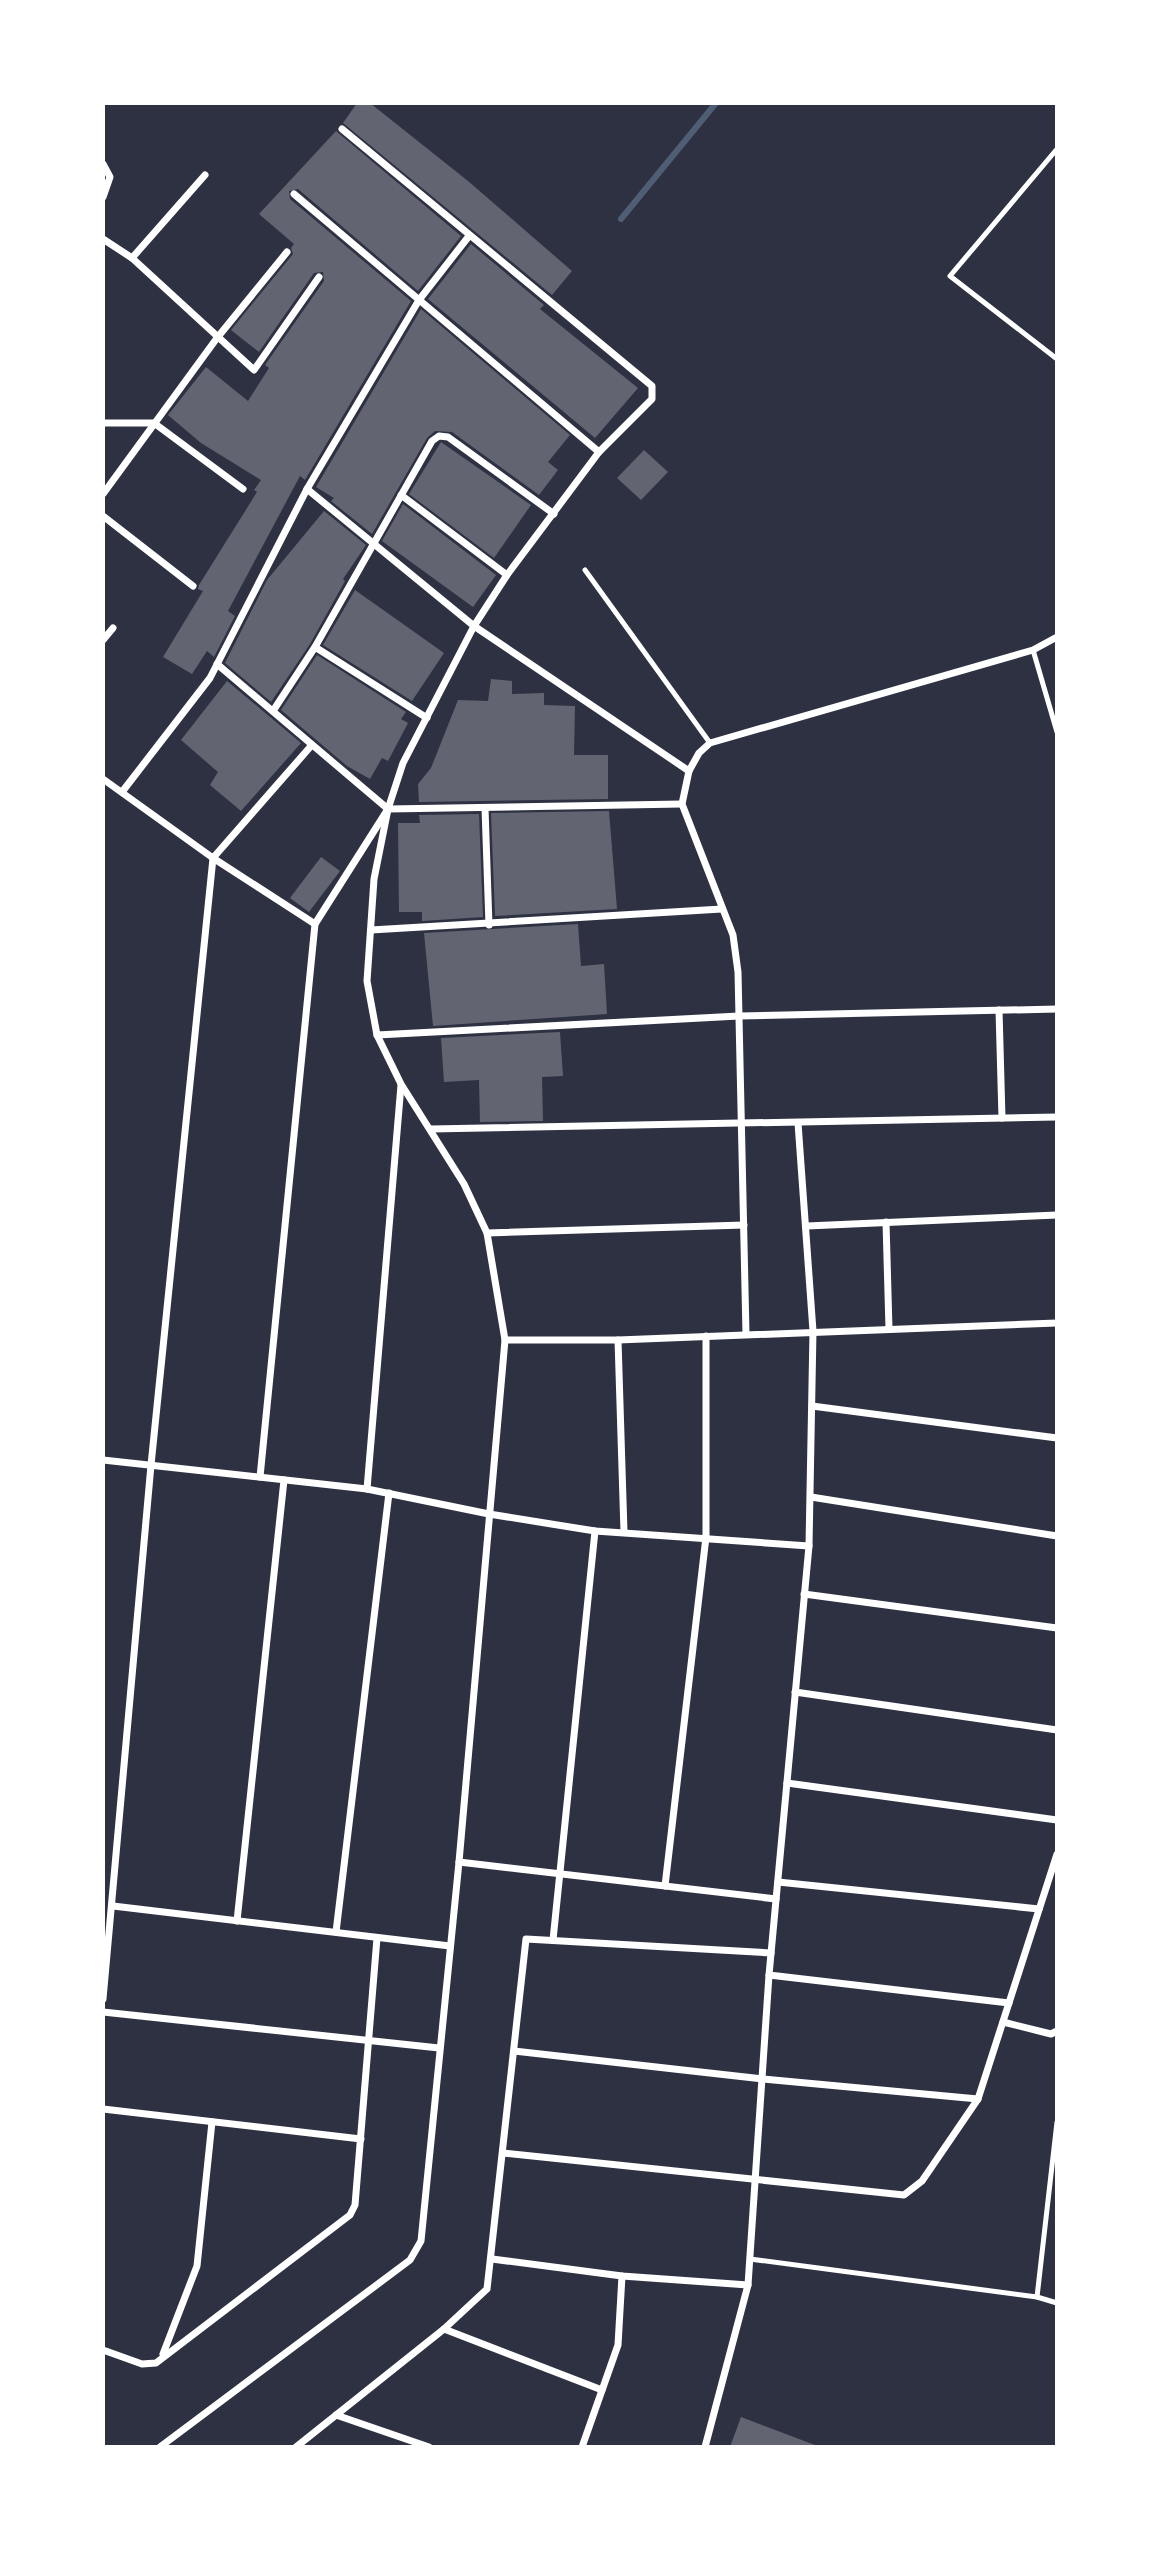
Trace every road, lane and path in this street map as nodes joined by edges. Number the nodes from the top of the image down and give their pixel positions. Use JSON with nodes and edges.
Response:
{"nodes":[{"id":1,"x":342,"y":129,"type":"dead end"},
{"id":2,"x":1057,"y":149,"type":"edge"},
{"id":3,"x":103,"y":164,"type":"edge"},
{"id":4,"x":205,"y":175,"type":"dead end"},
{"id":5,"x":294,"y":194,"type":"dead end"},
{"id":6,"x":103,"y":197,"type":"edge"},
{"id":7,"x":470,"y":236,"type":"junction"},
{"id":8,"x":103,"y":239,"type":"edge"},
{"id":9,"x":287,"y":252,"type":"dead end"},
{"id":10,"x":132,"y":258,"type":"junction"},
{"id":11,"x":319,"y":277,"type":"dead end"},
{"id":12,"x":419,"y":300,"type":"junction"},
{"id":13,"x":217,"y":338,"type":"junction"},
{"id":14,"x":1057,"y":359,"type":"edge"},
{"id":15,"x":154,"y":423,"type":"junction"},
{"id":16,"x":103,"y":424,"type":"edge"},
{"id":17,"x":599,"y":452,"type":"junction"},
{"id":18,"x":243,"y":489,"type":"dead end"},
{"id":19,"x":307,"y":489,"type":"junction"},
{"id":20,"x":103,"y":494,"type":"edge"},
{"id":21,"x":401,"y":495,"type":"junction"},
{"id":22,"x":554,"y":514,"type":"junction"},
{"id":23,"x":103,"y":516,"type":"edge"},
{"id":24,"x":374,"y":543,"type":"junction"},
{"id":25,"x":585,"y":570,"type":"dead end"},
{"id":26,"x":507,"y":575,"type":"junction"},
{"id":27,"x":193,"y":586,"type":"dead end"},
{"id":28,"x":474,"y":626,"type":"junction"},
{"id":29,"x":113,"y":628,"type":"dead end"},
{"id":30,"x":1057,"y":637,"type":"edge"},
{"id":31,"x":103,"y":640,"type":"edge"},
{"id":32,"x":315,"y":647,"type":"junction"},
{"id":33,"x":1034,"y":650,"type":"junction"},
{"id":34,"x":217,"y":664,"type":"junction"},
{"id":35,"x":273,"y":711,"type":"junction"},
{"id":36,"x":427,"y":718,"type":"junction"},
{"id":37,"x":1057,"y":732,"type":"edge"},
{"id":38,"x":710,"y":743,"type":"junction"},
{"id":39,"x":311,"y":746,"type":"junction"},
{"id":40,"x":689,"y":771,"type":"junction"},
{"id":41,"x":103,"y":779,"type":"edge"},
{"id":42,"x":122,"y":792,"type":"junction"},
{"id":43,"x":682,"y":804,"type":"junction"},
{"id":44,"x":485,"y":808,"type":"junction"},
{"id":45,"x":388,"y":809,"type":"junction"},
{"id":46,"x":213,"y":858,"type":"junction"},
{"id":47,"x":722,"y":909,"type":"junction"},
{"id":48,"x":315,"y":924,"type":"junction"},
{"id":49,"x":489,"y":925,"type":"junction"},
{"id":50,"x":371,"y":930,"type":"junction"},
{"id":51,"x":1057,"y":1009,"type":"edge"},
{"id":52,"x":999,"y":1010,"type":"junction"},
{"id":53,"x":738,"y":1016,"type":"junction"},
{"id":54,"x":377,"y":1035,"type":"junction"},
{"id":55,"x":401,"y":1084,"type":"junction"},
{"id":56,"x":1057,"y":1117,"type":"edge"},
{"id":57,"x":1002,"y":1118,"type":"junction"},
{"id":58,"x":798,"y":1124,"type":"junction"},
{"id":59,"x":741,"y":1125,"type":"junction"},
{"id":60,"x":431,"y":1129,"type":"junction"},
{"id":61,"x":1057,"y":1215,"type":"edge"},
{"id":62,"x":886,"y":1222,"type":"junction"},
{"id":63,"x":744,"y":1225,"type":"junction"},
{"id":64,"x":807,"y":1226,"type":"junction"},
{"id":65,"x":487,"y":1233,"type":"junction"},
{"id":66,"x":1057,"y":1324,"type":"edge"},
{"id":67,"x":889,"y":1329,"type":"junction"},
{"id":68,"x":813,"y":1331,"type":"junction"},
{"id":69,"x":746,"y":1334,"type":"junction"},
{"id":70,"x":706,"y":1336,"type":"junction"},
{"id":71,"x":505,"y":1340,"type":"junction"},
{"id":72,"x":618,"y":1340,"type":"junction"},
{"id":73,"x":812,"y":1406,"type":"junction"},
{"id":74,"x":1057,"y":1438,"type":"edge"},
{"id":75,"x":103,"y":1460,"type":"edge"},
{"id":76,"x":150,"y":1465,"type":"junction"},
{"id":77,"x":260,"y":1477,"type":"junction"},
{"id":78,"x":284,"y":1480,"type":"junction"},
{"id":79,"x":367,"y":1489,"type":"junction"},
{"id":80,"x":389,"y":1493,"type":"junction"},
{"id":81,"x":811,"y":1497,"type":"junction"},
{"id":82,"x":489,"y":1514,"type":"junction"},
{"id":83,"x":595,"y":1531,"type":"junction"},
{"id":84,"x":624,"y":1532,"type":"junction"},
{"id":85,"x":1057,"y":1535,"type":"edge"},
{"id":86,"x":706,"y":1537,"type":"junction"},
{"id":87,"x":808,"y":1546,"type":"junction"},
{"id":88,"x":804,"y":1594,"type":"junction"},
{"id":89,"x":1057,"y":1628,"type":"edge"},
{"id":90,"x":795,"y":1692,"type":"junction"},
{"id":91,"x":1057,"y":1730,"type":"edge"},
{"id":92,"x":786,"y":1783,"type":"junction"},
{"id":93,"x":1057,"y":1820,"type":"edge"},
{"id":94,"x":1057,"y":1854,"type":"edge"},
{"id":95,"x":459,"y":1862,"type":"junction"},
{"id":96,"x":559,"y":1875,"type":"junction"},
{"id":97,"x":778,"y":1882,"type":"junction"},
{"id":98,"x":665,"y":1886,"type":"junction"},
{"id":99,"x":776,"y":1899,"type":"junction"},
{"id":100,"x":113,"y":1906,"type":"junction"},
{"id":101,"x":1039,"y":1909,"type":"junction"},
{"id":102,"x":237,"y":1921,"type":"junction"},
{"id":103,"x":336,"y":1933,"type":"junction"},
{"id":104,"x":377,"y":1938,"type":"junction"},
{"id":105,"x":553,"y":1940,"type":"junction"},
{"id":106,"x":450,"y":1946,"type":"junction"},
{"id":107,"x":771,"y":1953,"type":"junction"},
{"id":108,"x":769,"y":1975,"type":"junction"},
{"id":109,"x":104,"y":1992,"type":"edge"},
{"id":110,"x":103,"y":1999,"type":"edge"},
{"id":111,"x":1009,"y":2003,"type":"junction"},
{"id":112,"x":103,"y":2012,"type":"edge"},
{"id":113,"x":1003,"y":2022,"type":"junction"},
{"id":114,"x":1057,"y":2031,"type":"edge"},
{"id":115,"x":367,"y":2040,"type":"junction"},
{"id":116,"x":439,"y":2048,"type":"junction"},
{"id":117,"x":514,"y":2051,"type":"junction"},
{"id":118,"x":763,"y":2079,"type":"junction"},
{"id":119,"x":978,"y":2099,"type":"junction"},
{"id":120,"x":103,"y":2109,"type":"edge"},
{"id":121,"x":212,"y":2122,"type":"junction"},
{"id":122,"x":1057,"y":2122,"type":"edge"},
{"id":123,"x":361,"y":2139,"type":"junction"},
{"id":124,"x":503,"y":2153,"type":"junction"},
{"id":125,"x":753,"y":2180,"type":"junction"},
{"id":126,"x":492,"y":2259,"type":"junction"},
{"id":127,"x":750,"y":2259,"type":"junction"},
{"id":128,"x":622,"y":2276,"type":"junction"},
{"id":129,"x":748,"y":2285,"type":"junction"},
{"id":130,"x":1037,"y":2297,"type":"junction"},
{"id":131,"x":1057,"y":2303,"type":"edge"},
{"id":132,"x":444,"y":2329,"type":"junction"},
{"id":133,"x":103,"y":2350,"type":"edge"},
{"id":134,"x":163,"y":2355,"type":"junction"},
{"id":135,"x":603,"y":2390,"type":"junction"},
{"id":136,"x":336,"y":2415,"type":"junction"},
{"id":137,"x":160,"y":2447,"type":"edge"},
{"id":138,"x":296,"y":2447,"type":"edge"},
{"id":139,"x":429,"y":2447,"type":"edge"},
{"id":140,"x":582,"y":2447,"type":"edge"},
{"id":141,"x":705,"y":2447,"type":"edge"}],
"edges":[{"from":1,"to":7,"type":"street"},
{"from":2,"to":14,"type":"lane"},
{"from":3,"to":6,"type":"street"},
{"from":4,"to":10,"type":"street"},
{"from":5,"to":12,"type":"street"},
{"from":7,"to":12,"type":"street"},
{"from":7,"to":17,"type":"street"},
{"from":8,"to":10,"type":"street"},
{"from":9,"to":13,"type":"street"},
{"from":10,"to":13,"type":"street"},
{"from":11,"to":13,"type":"street"},
{"from":12,"to":17,"type":"street"},
{"from":12,"to":19,"type":"street"},
{"from":13,"to":15,"type":"street"},
{"from":15,"to":16,"type":"street"},
{"from":15,"to":18,"type":"street"},
{"from":15,"to":20,"type":"street"},
{"from":17,"to":22,"type":"street"},
{"from":19,"to":24,"type":"street"},
{"from":19,"to":34,"type":"street"},
{"from":21,"to":22,"type":"street"},
{"from":21,"to":24,"type":"street"},
{"from":21,"to":26,"type":"street"},
{"from":22,"to":26,"type":"street"},
{"from":23,"to":27,"type":"street"},
{"from":24,"to":28,"type":"street"},
{"from":24,"to":32,"type":"street"},
{"from":25,"to":38,"type":"lane"},
{"from":26,"to":28,"type":"street"},
{"from":28,"to":36,"type":"street"},
{"from":28,"to":40,"type":"street"},
{"from":29,"to":31,"type":"street"},
{"from":30,"to":33,"type":"street"},
{"from":32,"to":35,"type":"street"},
{"from":32,"to":36,"type":"street"},
{"from":33,"to":37,"type":"lane"},
{"from":33,"to":38,"type":"street"},
{"from":34,"to":35,"type":"street"},
{"from":34,"to":42,"type":"street"},
{"from":35,"to":39,"type":"street"},
{"from":36,"to":45,"type":"street"},
{"from":38,"to":40,"type":"street"},
{"from":39,"to":45,"type":"street"},
{"from":39,"to":46,"type":"street"},
{"from":40,"to":43,"type":"street"},
{"from":41,"to":42,"type":"street"},
{"from":42,"to":46,"type":"street"},
{"from":43,"to":44,"type":"street"},
{"from":43,"to":47,"type":"street"},
{"from":44,"to":45,"type":"street"},
{"from":44,"to":49,"type":"street"},
{"from":45,"to":48,"type":"street"},
{"from":45,"to":50,"type":"street"},
{"from":46,"to":48,"type":"street"},
{"from":46,"to":76,"type":"street"},
{"from":47,"to":49,"type":"street"},
{"from":47,"to":53,"type":"street"},
{"from":48,"to":77,"type":"street"},
{"from":49,"to":50,"type":"street"},
{"from":50,"to":54,"type":"street"},
{"from":51,"to":52,"type":"street"},
{"from":52,"to":53,"type":"street"},
{"from":52,"to":57,"type":"street"},
{"from":53,"to":54,"type":"street"},
{"from":53,"to":59,"type":"street"},
{"from":54,"to":55,"type":"street"},
{"from":55,"to":60,"type":"street"},
{"from":55,"to":79,"type":"street"},
{"from":56,"to":57,"type":"street"},
{"from":57,"to":58,"type":"street"},
{"from":58,"to":59,"type":"street"},
{"from":58,"to":64,"type":"street"},
{"from":59,"to":60,"type":"street"},
{"from":59,"to":63,"type":"street"},
{"from":60,"to":65,"type":"street"},
{"from":61,"to":62,"type":"street"},
{"from":62,"to":64,"type":"street"},
{"from":62,"to":67,"type":"street"},
{"from":63,"to":65,"type":"street"},
{"from":63,"to":69,"type":"street"},
{"from":64,"to":68,"type":"street"},
{"from":65,"to":71,"type":"street"},
{"from":66,"to":67,"type":"street"},
{"from":67,"to":68,"type":"street"},
{"from":68,"to":69,"type":"street"},
{"from":68,"to":73,"type":"street"},
{"from":69,"to":70,"type":"street"},
{"from":70,"to":72,"type":"street"},
{"from":70,"to":86,"type":"street"},
{"from":71,"to":72,"type":"street"},
{"from":71,"to":82,"type":"street"},
{"from":72,"to":84,"type":"street"},
{"from":73,"to":74,"type":"street"},
{"from":73,"to":81,"type":"street"},
{"from":75,"to":76,"type":"street"},
{"from":76,"to":77,"type":"street"},
{"from":76,"to":100,"type":"street"},
{"from":77,"to":78,"type":"street"},
{"from":78,"to":79,"type":"street"},
{"from":78,"to":102,"type":"street"},
{"from":79,"to":80,"type":"street"},
{"from":80,"to":82,"type":"street"},
{"from":80,"to":103,"type":"street"},
{"from":81,"to":85,"type":"street"},
{"from":81,"to":87,"type":"street"},
{"from":82,"to":83,"type":"street"},
{"from":82,"to":95,"type":"street"},
{"from":83,"to":84,"type":"street"},
{"from":83,"to":96,"type":"street"},
{"from":84,"to":86,"type":"street"},
{"from":86,"to":87,"type":"street"},
{"from":86,"to":98,"type":"street"},
{"from":87,"to":88,"type":"street"},
{"from":88,"to":89,"type":"street"},
{"from":88,"to":90,"type":"street"},
{"from":90,"to":91,"type":"street"},
{"from":90,"to":92,"type":"street"},
{"from":92,"to":93,"type":"street"},
{"from":92,"to":97,"type":"street"},
{"from":94,"to":101,"type":"street"},
{"from":95,"to":96,"type":"street"},
{"from":95,"to":106,"type":"street"},
{"from":96,"to":98,"type":"street"},
{"from":96,"to":105,"type":"street"},
{"from":97,"to":99,"type":"street"},
{"from":97,"to":101,"type":"street"},
{"from":98,"to":99,"type":"street"},
{"from":99,"to":107,"type":"street"},
{"from":100,"to":102,"type":"street"},
{"from":100,"to":109,"type":"street"},
{"from":101,"to":111,"type":"street"},
{"from":102,"to":103,"type":"street"},
{"from":103,"to":104,"type":"street"},
{"from":104,"to":106,"type":"street"},
{"from":104,"to":115,"type":"street"},
{"from":105,"to":107,"type":"street"},
{"from":105,"to":117,"type":"street"},
{"from":106,"to":116,"type":"street"},
{"from":107,"to":108,"type":"street"},
{"from":108,"to":111,"type":"street"},
{"from":108,"to":118,"type":"street"},
{"from":109,"to":110,"type":"street"},
{"from":111,"to":113,"type":"street"},
{"from":112,"to":115,"type":"street"},
{"from":113,"to":114,"type":"street"},
{"from":113,"to":119,"type":"street"},
{"from":115,"to":116,"type":"street"},
{"from":115,"to":123,"type":"street"},
{"from":116,"to":137,"type":"street"},
{"from":117,"to":118,"type":"street"},
{"from":117,"to":124,"type":"street"},
{"from":118,"to":119,"type":"street"},
{"from":118,"to":125,"type":"street"},
{"from":119,"to":125,"type":"street"},
{"from":120,"to":121,"type":"street"},
{"from":121,"to":123,"type":"street"},
{"from":121,"to":134,"type":"street"},
{"from":122,"to":130,"type":"lane"},
{"from":123,"to":134,"type":"street"},
{"from":124,"to":125,"type":"street"},
{"from":124,"to":126,"type":"street"},
{"from":125,"to":127,"type":"street"},
{"from":126,"to":128,"type":"street"},
{"from":126,"to":132,"type":"street"},
{"from":127,"to":129,"type":"street"},
{"from":127,"to":130,"type":"lane"},
{"from":128,"to":129,"type":"street"},
{"from":128,"to":135,"type":"street"},
{"from":129,"to":141,"type":"street"},
{"from":130,"to":131,"type":"lane"},
{"from":132,"to":135,"type":"street"},
{"from":132,"to":136,"type":"street"},
{"from":133,"to":134,"type":"street"},
{"from":135,"to":140,"type":"street"},
{"from":136,"to":138,"type":"street"},
{"from":136,"to":139,"type":"street"}]}
